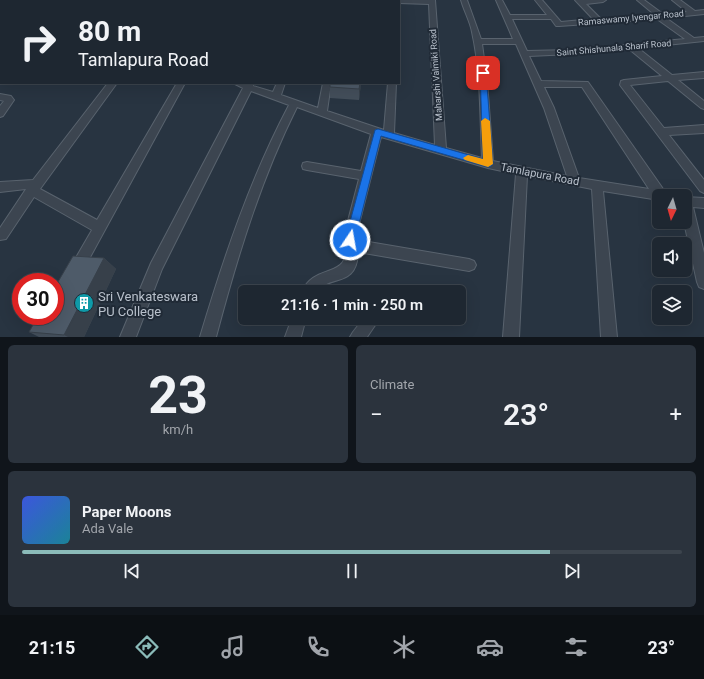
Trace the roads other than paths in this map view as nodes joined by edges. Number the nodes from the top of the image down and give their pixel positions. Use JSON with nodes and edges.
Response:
{"nodes":[{"id":1,"x":464,"y":0,"type":"edge"},
{"id":2,"x":499,"y":0,"type":"edge"},
{"id":3,"x":538,"y":0,"type":"edge"},
{"id":4,"x":603,"y":0,"type":"edge"},
{"id":5,"x":640,"y":0,"type":"edge"},
{"id":6,"x":675,"y":0,"type":"edge"},
{"id":7,"x":400,"y":1,"type":"edge"},
{"id":8,"x":432,"y":1,"type":"edge"},
{"id":9,"x":579,"y":1,"type":"edge"},
{"id":10,"x":693,"y":12,"type":"junction"},
{"id":11,"x":704,"y":12,"type":"edge"},
{"id":12,"x":507,"y":17,"type":"junction"},
{"id":13,"x":552,"y":17,"type":"junction"},
{"id":14,"x":660,"y":17,"type":"junction"},
{"id":15,"x":599,"y":21,"type":"junction"},
{"id":16,"x":704,"y":39,"type":"edge"},
{"id":17,"x":692,"y":40,"type":"junction"},
{"id":18,"x":477,"y":41,"type":"junction"},
{"id":19,"x":518,"y":42,"type":"junction"},
{"id":20,"x":632,"y":47,"type":"junction"},
{"id":21,"x":525,"y":54,"type":"junction"},
{"id":22,"x":704,"y":75,"type":"edge"},
{"id":23,"x":669,"y":79,"type":"junction"},
{"id":24,"x":112,"y":84,"type":"edge"},
{"id":25,"x":180,"y":84,"type":"edge"},
{"id":26,"x":280,"y":84,"type":"edge"},
{"id":27,"x":327,"y":84,"type":"edge"},
{"id":28,"x":392,"y":84,"type":"edge"},
{"id":29,"x":538,"y":84,"type":"junction"},
{"id":30,"x":245,"y":85,"type":"edge"},
{"id":31,"x":0,"y":97,"type":"edge"},
{"id":32,"x":276,"y":97,"type":"junction"},
{"id":33,"x":294,"y":104,"type":"junction"},
{"id":34,"x":704,"y":106,"type":"edge"},
{"id":35,"x":322,"y":111,"type":"junction"},
{"id":36,"x":0,"y":114,"type":"edge"},
{"id":37,"x":704,"y":129,"type":"edge"},
{"id":38,"x":660,"y":132,"type":"junction"},
{"id":39,"x":383,"y":133,"type":"junction"},
{"id":40,"x":441,"y":150,"type":"junction"},
{"id":41,"x":488,"y":164,"type":"junction"},
{"id":42,"x":307,"y":166,"type":"dead end"},
{"id":43,"x":522,"y":172,"type":"junction"},
{"id":44,"x":366,"y":176,"type":"junction"},
{"id":45,"x":700,"y":178,"type":"edge"},
{"id":46,"x":575,"y":182,"type":"junction"},
{"id":47,"x":597,"y":185,"type":"junction"},
{"id":48,"x":0,"y":187,"type":"edge"},
{"id":49,"x":35,"y":187,"type":"junction"},
{"id":50,"x":704,"y":188,"type":"edge"},
{"id":51,"x":656,"y":189,"type":"edge"},
{"id":52,"x":652,"y":194,"type":"edge"},
{"id":53,"x":692,"y":202,"type":"edge"},
{"id":54,"x":704,"y":203,"type":"edge"},
{"id":55,"x":100,"y":228,"type":"junction"},
{"id":56,"x":692,"y":229,"type":"edge"},
{"id":57,"x":2,"y":235,"type":"dead end"},
{"id":58,"x":352,"y":244,"type":"junction"},
{"id":59,"x":469,"y":265,"type":"dead end"},
{"id":60,"x":70,"y":281,"type":"edge"},
{"id":61,"x":704,"y":282,"type":"edge"},
{"id":62,"x":314,"y":285,"type":"edge"},
{"id":63,"x":297,"y":325,"type":"edge"},
{"id":64,"x":367,"y":325,"type":"edge"},
{"id":65,"x":128,"y":337,"type":"edge"},
{"id":66,"x":208,"y":337,"type":"edge"},
{"id":67,"x":293,"y":337,"type":"edge"},
{"id":68,"x":358,"y":337,"type":"edge"},
{"id":69,"x":511,"y":337,"type":"edge"},
{"id":70,"x":608,"y":337,"type":"edge"}],
"edges":[{"from":1,"to":18,"type":"street"},
{"from":2,"to":12,"type":"street"},
{"from":3,"to":13,"type":"street"},
{"from":4,"to":9,"type":"street"},
{"from":5,"to":14,"type":"street"},
{"from":6,"to":10,"type":"street"},
{"from":7,"to":8,"type":"street"},
{"from":8,"to":40,"type":"street","name":"Maharshi Valmiki Road"},
{"from":9,"to":15,"type":"street"},
{"from":10,"to":11,"type":"street","name":"Ramaswamy Iyengar Road"},
{"from":10,"to":14,"type":"street","name":"Ramaswamy Iyengar Road"},
{"from":12,"to":13,"type":"street"},
{"from":12,"to":19,"type":"street"},
{"from":13,"to":15,"type":"street","name":"Ramaswamy Iyengar Road"},
{"from":14,"to":15,"type":"street","name":"Ramaswamy Iyengar Road"},
{"from":14,"to":17,"type":"street"},
{"from":16,"to":17,"type":"street","name":"Saint Shishunala Sharif Road"},
{"from":17,"to":20,"type":"street","name":"Saint Shishunala Sharif Road"},
{"from":18,"to":19,"type":"street"},
{"from":18,"to":41,"type":"street"},
{"from":19,"to":21,"type":"street"},
{"from":20,"to":21,"type":"street","name":"Saint Shishunala Sharif Road"},
{"from":20,"to":23,"type":"street"},
{"from":21,"to":29,"type":"street"},
{"from":22,"to":23,"type":"street"},
{"from":23,"to":34,"type":"street"},
{"from":23,"to":38,"type":"street"},
{"from":24,"to":49,"type":"street"},
{"from":25,"to":55,"type":"street"},
{"from":26,"to":32,"type":"street"},
{"from":27,"to":35,"type":"street"},
{"from":28,"to":39,"type":"street"},
{"from":29,"to":46,"type":"street"},
{"from":29,"to":51,"type":"street"},
{"from":30,"to":32,"type":"street","name":"Tamlapura Road"},
{"from":30,"to":65,"type":"street"},
{"from":31,"to":36,"type":"street"},
{"from":32,"to":33,"type":"street","name":"Tamlapura Road"},
{"from":33,"to":35,"type":"street","name":"Tamlapura Road"},
{"from":33,"to":66,"type":"street"},
{"from":35,"to":39,"type":"street","name":"Tamlapura Road"},
{"from":37,"to":38,"type":"street"},
{"from":38,"to":45,"type":"street"},
{"from":39,"to":40,"type":"street","name":"Tamlapura Road"},
{"from":39,"to":44,"type":"street"},
{"from":40,"to":41,"type":"street","name":"Tamlapura Road"},
{"from":41,"to":43,"type":"street","name":"Tamlapura Road"},
{"from":42,"to":44,"type":"street"},
{"from":43,"to":46,"type":"street","name":"Tamlapura Road"},
{"from":43,"to":69,"type":"street"},
{"from":44,"to":58,"type":"street"},
{"from":45,"to":50,"type":"street"},
{"from":46,"to":47,"type":"street","name":"Tamlapura Road"},
{"from":47,"to":52,"type":"street","name":"Tamlapura Road"},
{"from":47,"to":70,"type":"street"},
{"from":48,"to":49,"type":"street"},
{"from":49,"to":55,"type":"street"},
{"from":49,"to":57,"type":"street"},
{"from":53,"to":54,"type":"street"},
{"from":55,"to":60,"type":"street"},
{"from":56,"to":61,"type":"street"},
{"from":58,"to":59,"type":"street"},
{"from":58,"to":62,"type":"street"},
{"from":63,"to":67,"type":"street"},
{"from":64,"to":68,"type":"street"}]}
